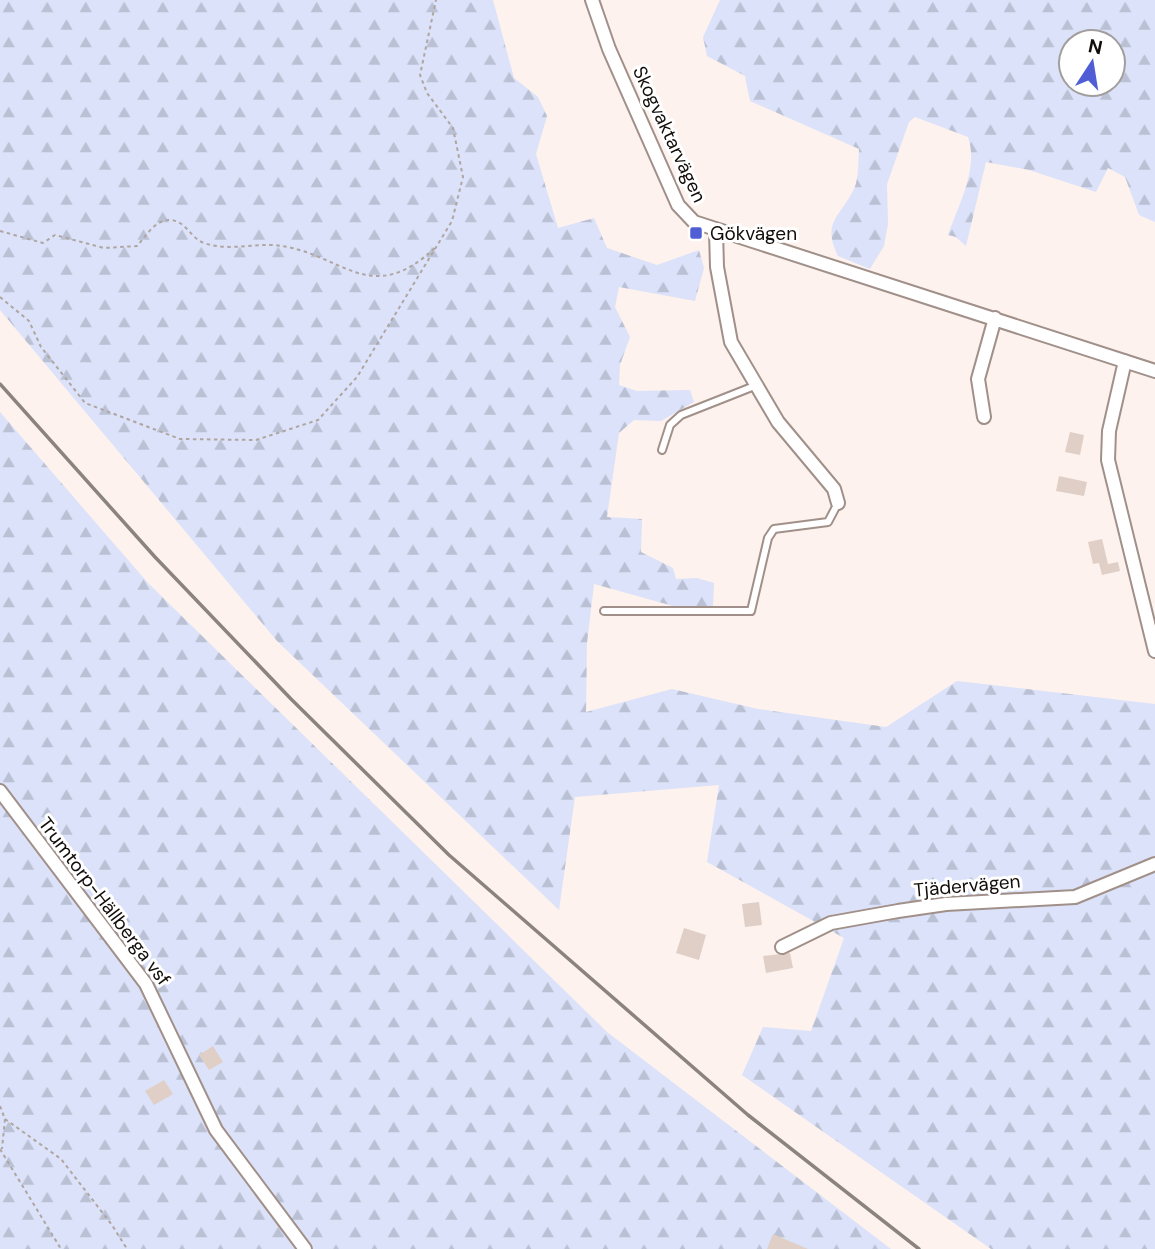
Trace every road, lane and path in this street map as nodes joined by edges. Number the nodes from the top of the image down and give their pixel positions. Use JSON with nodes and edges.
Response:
{"nodes":[{"id":1,"x":436,"y":0,"type":"edge"},
{"id":2,"x":592,"y":0,"type":"edge"},
{"id":3,"x":0,"y":231,"type":"edge"},
{"id":4,"x":716,"y":231,"type":"junction"},
{"id":5,"x":438,"y":245,"type":"junction"},
{"id":6,"x":0,"y":297,"type":"edge"},
{"id":7,"x":995,"y":318,"type":"junction"},
{"id":8,"x":1125,"y":361,"type":"junction"},
{"id":9,"x":1155,"y":371,"type":"edge"},
{"id":10,"x":757,"y":385,"type":"junction"},
{"id":11,"x":984,"y":417,"type":"dead end"},
{"id":12,"x":662,"y":450,"type":"dead end"},
{"id":13,"x":838,"y":503,"type":"joint"},
{"id":14,"x":604,"y":611,"type":"dead end"},
{"id":15,"x":1155,"y":651,"type":"edge"},
{"id":16,"x":0,"y":791,"type":"edge"},
{"id":17,"x":1155,"y":864,"type":"edge"},
{"id":18,"x":782,"y":947,"type":"dead end"},
{"id":19,"x":0,"y":1105,"type":"edge"},
{"id":20,"x":5,"y":1119,"type":"junction"},
{"id":21,"x":1,"y":1150,"type":"edge"},
{"id":22,"x":61,"y":1249,"type":"edge"},
{"id":23,"x":127,"y":1249,"type":"edge"},
{"id":24,"x":306,"y":1249,"type":"edge"}],
"edges":[{"from":1,"to":5,"type":"path"},
{"from":2,"to":4,"type":"street","name":"Skogvaktarvägen"},
{"from":3,"to":5,"type":"path"},
{"from":4,"to":7,"type":"street","name":"Skogvaktarvägen"},
{"from":4,"to":10,"type":"street"},
{"from":5,"to":6,"type":"path"},
{"from":7,"to":8,"type":"street","name":"Skogvaktarvägen"},
{"from":7,"to":11,"type":"street"},
{"from":8,"to":9,"type":"street","name":"Skogvaktarvägen"},
{"from":8,"to":15,"type":"street"},
{"from":10,"to":12,"type":"lane"},
{"from":10,"to":13,"type":"street"},
{"from":13,"to":14,"type":"lane"},
{"from":16,"to":24,"type":"street","name":"Trumtorp-Hällberga vsf"},
{"from":17,"to":18,"type":"street","name":"Tjädervägen"},
{"from":19,"to":20,"type":"path"},
{"from":20,"to":21,"type":"path"},
{"from":20,"to":23,"type":"path"},
{"from":21,"to":22,"type":"path"}]}
